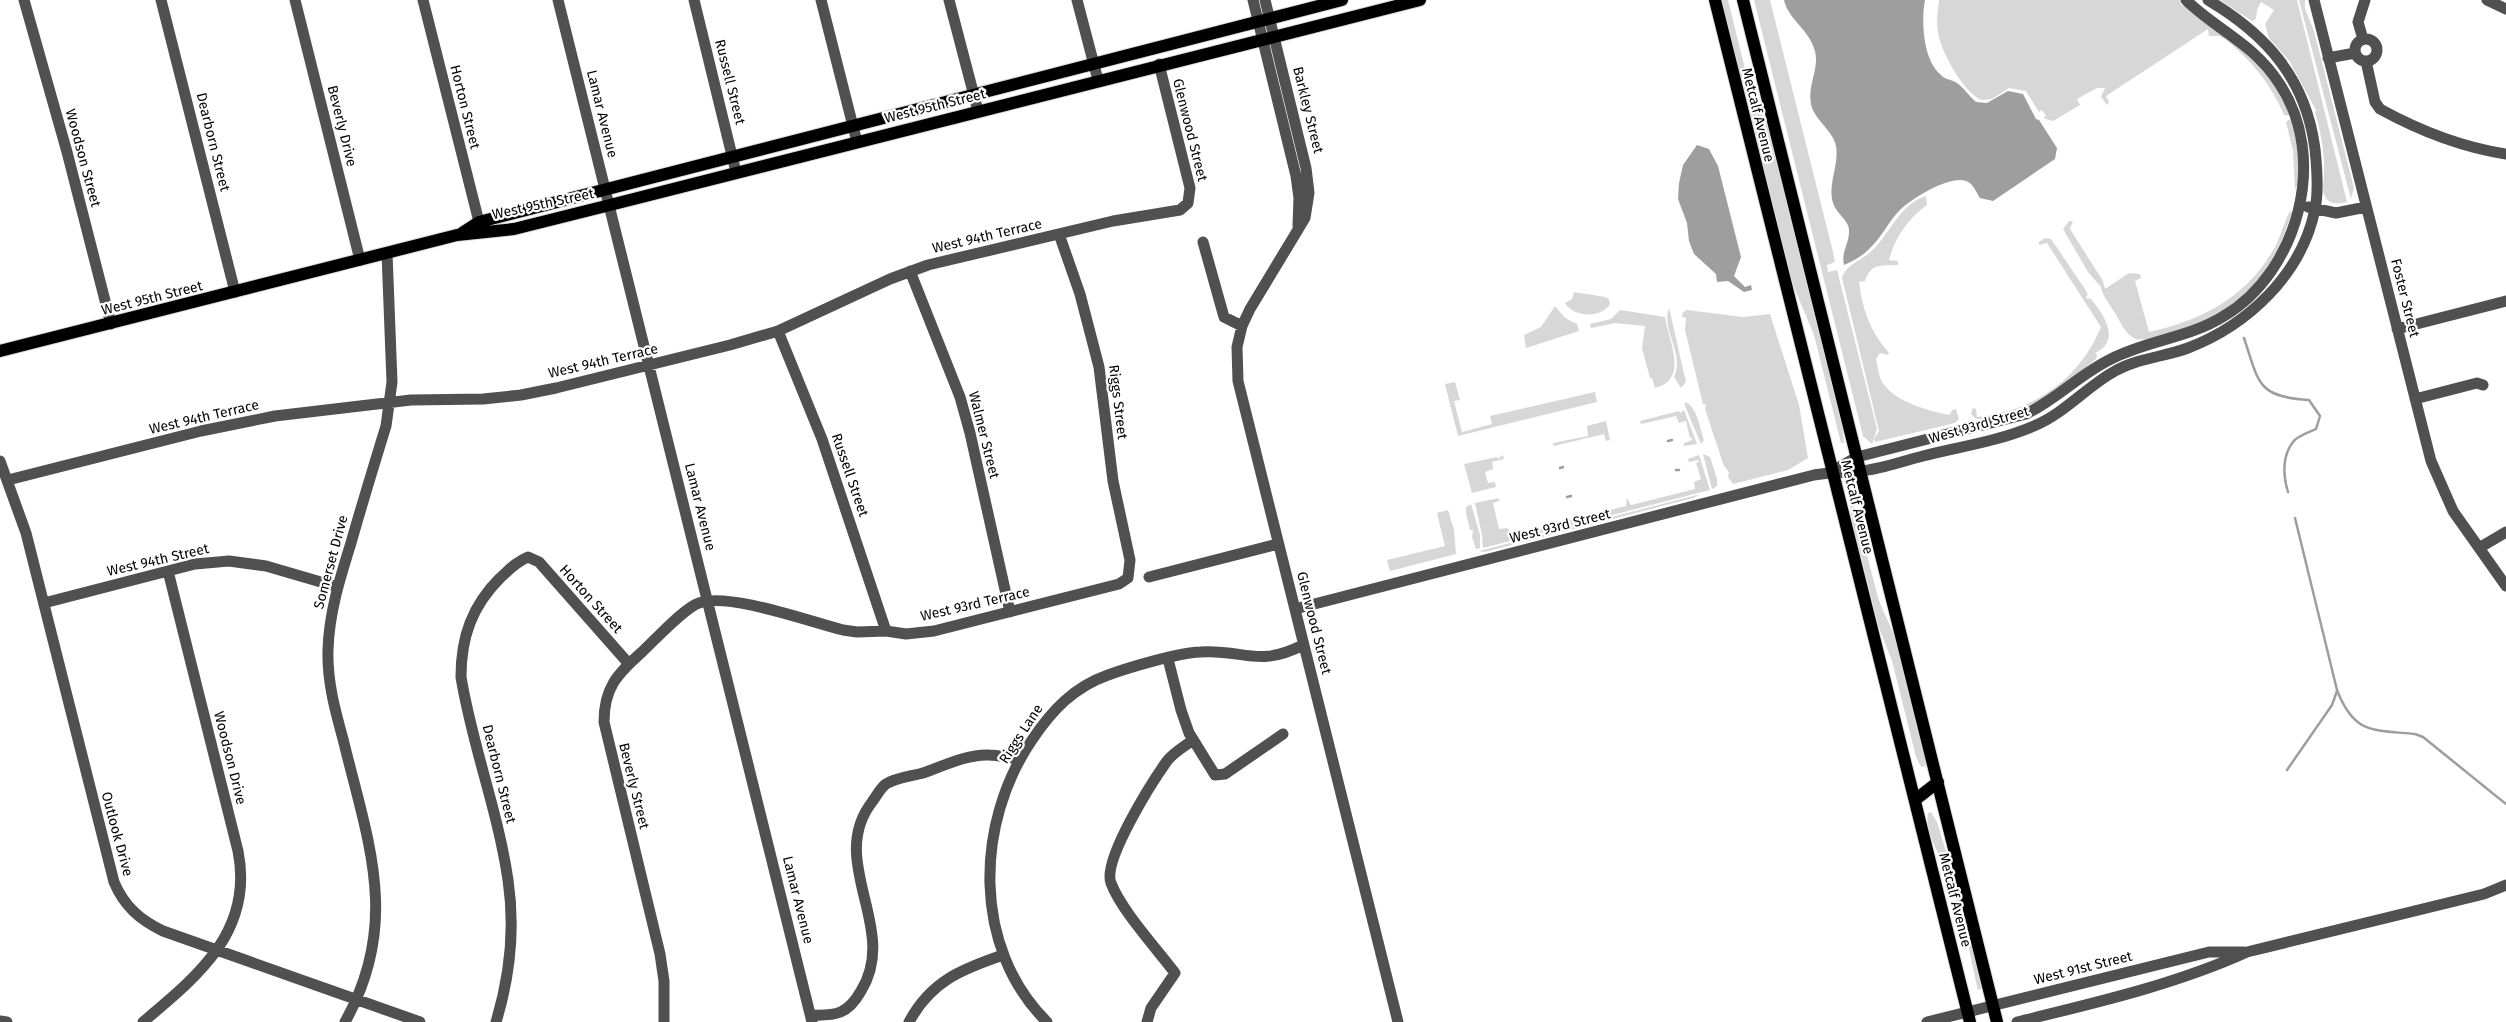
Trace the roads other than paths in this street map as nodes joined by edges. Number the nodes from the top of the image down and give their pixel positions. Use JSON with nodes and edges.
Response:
{"nodes":[{"id":1,"x":24,"y":0,"type":"edge"},
{"id":2,"x":161,"y":0,"type":"edge"},
{"id":3,"x":295,"y":0,"type":"edge"},
{"id":4,"x":423,"y":0,"type":"edge"},
{"id":5,"x":558,"y":0,"type":"edge"},
{"id":6,"x":694,"y":0,"type":"edge"},
{"id":7,"x":821,"y":0,"type":"edge"},
{"id":8,"x":949,"y":0,"type":"edge"},
{"id":9,"x":1077,"y":0,"type":"edge"},
{"id":10,"x":1253,"y":0,"type":"edge"},
{"id":11,"x":1265,"y":0,"type":"edge"},
{"id":12,"x":1342,"y":0,"type":"edge"},
{"id":13,"x":1420,"y":0,"type":"edge"},
{"id":14,"x":1715,"y":0,"type":"edge"},
{"id":15,"x":1743,"y":0,"type":"edge"},
{"id":16,"x":2186,"y":0,"type":"edge"},
{"id":17,"x":2208,"y":0,"type":"edge"},
{"id":18,"x":2314,"y":0,"type":"edge"},
{"id":19,"x":2365,"y":0,"type":"edge"},
{"id":20,"x":2486,"y":0,"type":"edge"},
{"id":21,"x":2506,"y":9,"type":"edge"},
{"id":22,"x":1264,"y":20,"type":"junction"},
{"id":23,"x":1268,"y":38,"type":"junction"},
{"id":24,"x":2364,"y":39,"type":"junction"},
{"id":25,"x":2355,"y":53,"type":"junction"},
{"id":26,"x":2328,"y":58,"type":"junction"},
{"id":27,"x":2366,"y":61,"type":"junction"},
{"id":28,"x":1094,"y":64,"type":"junction"},
{"id":29,"x":1158,"y":64,"type":"junction"},
{"id":30,"x":1098,"y":80,"type":"junction"},
{"id":31,"x":974,"y":95,"type":"junction"},
{"id":32,"x":978,"y":111,"type":"junction"},
{"id":33,"x":853,"y":125,"type":"junction"},
{"id":34,"x":857,"y":142,"type":"junction"},
{"id":35,"x":2506,"y":154,"type":"edge"},
{"id":36,"x":732,"y":156,"type":"junction"},
{"id":37,"x":736,"y":172,"type":"junction"},
{"id":38,"x":605,"y":188,"type":"junction"},
{"id":39,"x":1188,"y":203,"type":"joint"},
{"id":40,"x":610,"y":205,"type":"junction"},
{"id":41,"x":2301,"y":206,"type":"junction"},
{"id":42,"x":2366,"y":207,"type":"junction"},
{"id":43,"x":2315,"y":209,"type":"junction"},
{"id":44,"x":479,"y":222,"type":"junction"},
{"id":45,"x":1059,"y":234,"type":"junction"},
{"id":46,"x":457,"y":235,"type":"junction"},
{"id":47,"x":1203,"y":242,"type":"dead end"},
{"id":48,"x":387,"y":253,"type":"junction"},
{"id":49,"x":360,"y":260,"type":"junction"},
{"id":50,"x":910,"y":271,"type":"junction"},
{"id":51,"x":235,"y":292,"type":"junction"},
{"id":52,"x":2506,"y":301,"type":"edge"},
{"id":53,"x":111,"y":324,"type":"junction"},
{"id":54,"x":2210,"y":324,"type":"junction"},
{"id":55,"x":1242,"y":326,"type":"junction"},
{"id":56,"x":2397,"y":329,"type":"junction"},
{"id":57,"x":778,"y":331,"type":"junction"},
{"id":58,"x":2216,"y":335,"type":"junction"},
{"id":59,"x":0,"y":351,"type":"edge"},
{"id":60,"x":650,"y":366,"type":"junction"},
{"id":61,"x":2483,"y":385,"type":"dead end"},
{"id":62,"x":2415,"y":399,"type":"junction"},
{"id":63,"x":389,"y":402,"type":"junction"},
{"id":64,"x":1857,"y":457,"type":"junction"},
{"id":65,"x":0,"y":461,"type":"edge"},
{"id":66,"x":1833,"y":471,"type":"junction"},
{"id":67,"x":1861,"y":471,"type":"junction"},
{"id":68,"x":8,"y":480,"type":"junction"},
{"id":69,"x":2506,"y":532,"type":"edge"},
{"id":70,"x":1278,"y":544,"type":"junction"},
{"id":71,"x":2479,"y":548,"type":"junction"},
{"id":72,"x":528,"y":557,"type":"joint"},
{"id":73,"x":168,"y":571,"type":"junction"},
{"id":74,"x":1149,"y":577,"type":"dead end"},
{"id":75,"x":1128,"y":578,"type":"joint"},
{"id":76,"x":2506,"y":586,"type":"edge"},
{"id":77,"x":338,"y":587,"type":"junction"},
{"id":78,"x":708,"y":601,"type":"junction"},
{"id":79,"x":44,"y":603,"type":"junction"},
{"id":80,"x":1295,"y":609,"type":"junction"},
{"id":81,"x":1010,"y":612,"type":"junction"},
{"id":82,"x":886,"y":631,"type":"junction"},
{"id":83,"x":1303,"y":645,"type":"junction"},
{"id":84,"x":1168,"y":659,"type":"junction"},
{"id":85,"x":629,"y":664,"type":"junction"},
{"id":86,"x":1283,"y":734,"type":"dead end"},
{"id":87,"x":1194,"y":740,"type":"junction"},
{"id":88,"x":1019,"y":760,"type":"junction"},
{"id":89,"x":1938,"y":782,"type":"junction"},
{"id":90,"x":1941,"y":795,"type":"junction"},
{"id":91,"x":1915,"y":800,"type":"junction"},
{"id":92,"x":2506,"y":885,"type":"edge"},
{"id":93,"x":215,"y":950,"type":"junction"},
{"id":94,"x":2247,"y":952,"type":"junction"},
{"id":95,"x":1004,"y":955,"type":"junction"},
{"id":96,"x":357,"y":1000,"type":"junction"},
{"id":97,"x":1993,"y":1006,"type":"junction"},
{"id":98,"x":1969,"y":1017,"type":"edge"},
{"id":99,"x":811,"y":1019,"type":"edge"},
{"id":100,"x":0,"y":1021,"type":"edge"},
{"id":101,"x":7,"y":1022,"type":"edge"},
{"id":102,"x":143,"y":1022,"type":"edge"},
{"id":103,"x":346,"y":1022,"type":"edge"},
{"id":104,"x":420,"y":1022,"type":"edge"},
{"id":105,"x":496,"y":1022,"type":"edge"},
{"id":106,"x":664,"y":1022,"type":"edge"},
{"id":107,"x":909,"y":1022,"type":"edge"},
{"id":108,"x":1047,"y":1022,"type":"edge"},
{"id":109,"x":1147,"y":1022,"type":"edge"},
{"id":110,"x":1398,"y":1022,"type":"edge"},
{"id":111,"x":1927,"y":1022,"type":"edge"},
{"id":112,"x":1997,"y":1022,"type":"edge"},
{"id":113,"x":2016,"y":1022,"type":"edge"}],
"edges":[{"from":1,"to":53,"type":"street","name":"Woodson Street"},
{"from":2,"to":51,"type":"street","name":"Dearborn Street"},
{"from":3,"to":49,"type":"street","name":"Beverly Drive"},
{"from":4,"to":44,"type":"street","name":"Horton Street"},
{"from":5,"to":38,"type":"street","name":"Lamar Avenue"},
{"from":6,"to":36,"type":"street","name":"Russell Street"},
{"from":7,"to":33,"type":"street"},
{"from":8,"to":31,"type":"street"},
{"from":9,"to":28,"type":"street"},
{"from":10,"to":22,"type":"street","name":"Barkley Street"},
{"from":11,"to":22,"type":"street","name":"Barkley Street"},
{"from":12,"to":22,"type":"main road","name":"West 95th Street"},
{"from":13,"to":23,"type":"main road","name":"West 95th Street"},
{"from":14,"to":66,"type":"main road","name":"Metcalf Avenue"},
{"from":15,"to":64,"type":"main road","name":"Metcalf Avenue"},
{"from":16,"to":41,"type":"street","name":"West 93rd Street"},
{"from":17,"to":43,"type":"street","name":"West 93rd Street"},
{"from":18,"to":26,"type":"street","name":"Foster Street"},
{"from":19,"to":24,"type":"street"},
{"from":20,"to":21,"type":"street"},
{"from":22,"to":23,"type":"street","name":"Barkley Street"},
{"from":22,"to":28,"type":"main road","name":"West 95th Street"},
{"from":23,"to":29,"type":"main road","name":"West 95th Street"},
{"from":23,"to":55,"type":"street","name":"Barkley Street"},
{"from":24,"to":25,"type":"street"},
{"from":24,"to":27,"type":"street"},
{"from":25,"to":26,"type":"street"},
{"from":25,"to":27,"type":"street"},
{"from":26,"to":42,"type":"street","name":"Foster Street"},
{"from":27,"to":35,"type":"street"},
{"from":28,"to":30,"type":"street"},
{"from":28,"to":31,"type":"main road","name":"West 95th Street"},
{"from":29,"to":30,"type":"main road","name":"West 95th Street"},
{"from":29,"to":39,"type":"street","name":"Glenwood Street"},
{"from":30,"to":32,"type":"main road","name":"West 95th Street"},
{"from":31,"to":32,"type":"street"},
{"from":31,"to":33,"type":"main road","name":"West 95th Street"},
{"from":32,"to":34,"type":"main road","name":"West 95th Street"},
{"from":33,"to":34,"type":"street"},
{"from":33,"to":36,"type":"main road","name":"West 95th Street"},
{"from":34,"to":37,"type":"main road","name":"West 95th Street"},
{"from":36,"to":37,"type":"street","name":"Russell Street"},
{"from":36,"to":38,"type":"main road","name":"West 95th Street"},
{"from":37,"to":40,"type":"main road","name":"West 95th Street"},
{"from":38,"to":40,"type":"street","name":"Lamar Avenue"},
{"from":38,"to":44,"type":"main road","name":"West 95th Street"},
{"from":39,"to":45,"type":"street","name":"West 94th Terrace"},
{"from":40,"to":46,"type":"main road","name":"West 95th Street"},
{"from":40,"to":60,"type":"street","name":"Lamar Avenue"},
{"from":41,"to":43,"type":"street"},
{"from":41,"to":54,"type":"street","name":"West 93rd Street"},
{"from":42,"to":43,"type":"street"},
{"from":42,"to":56,"type":"street","name":"Foster Street"},
{"from":43,"to":58,"type":"street","name":"West 93rd Street"},
{"from":44,"to":46,"type":"main road","name":"West 95th Street"},
{"from":45,"to":50,"type":"street","name":"West 94th Terrace"},
{"from":45,"to":75,"type":"street","name":"Riggs Street"},
{"from":46,"to":48,"type":"main road","name":"West 95th Street"},
{"from":47,"to":55,"type":"street"},
{"from":48,"to":49,"type":"main road","name":"West 95th Street"},
{"from":48,"to":63,"type":"street","name":"Somerset Drive"},
{"from":49,"to":51,"type":"main road","name":"West 95th Street"},
{"from":50,"to":57,"type":"street","name":"West 94th Terrace"},
{"from":50,"to":81,"type":"street","name":"Walmer Street"},
{"from":51,"to":53,"type":"main road","name":"West 95th Street"},
{"from":52,"to":56,"type":"street"},
{"from":53,"to":59,"type":"main road","name":"West 95th Street"},
{"from":54,"to":58,"type":"street"},
{"from":54,"to":64,"type":"street","name":"West 93rd Street"},
{"from":55,"to":70,"type":"street","name":"Glenwood Street"},
{"from":56,"to":62,"type":"street","name":"Foster Street"},
{"from":57,"to":60,"type":"street","name":"West 94th Terrace"},
{"from":57,"to":82,"type":"street","name":"Russell Street"},
{"from":58,"to":67,"type":"street","name":"West 93rd Street"},
{"from":60,"to":63,"type":"street","name":"West 94th Terrace"},
{"from":60,"to":78,"type":"street","name":"Lamar Avenue"},
{"from":61,"to":62,"type":"street"},
{"from":62,"to":71,"type":"street","name":"Foster Street"},
{"from":63,"to":68,"type":"street","name":"West 94th Terrace"},
{"from":63,"to":77,"type":"street","name":"Somerset Drive"},
{"from":64,"to":66,"type":"street","name":"West 93rd Street"},
{"from":64,"to":67,"type":"main road","name":"Metcalf Avenue"},
{"from":65,"to":68,"type":"street","name":"Outlook Drive"},
{"from":66,"to":67,"type":"street","name":"West 93rd Street"},
{"from":66,"to":80,"type":"street","name":"West 93rd Street"},
{"from":66,"to":91,"type":"main road","name":"Metcalf Avenue"},
{"from":67,"to":89,"type":"main road","name":"Metcalf Avenue"},
{"from":68,"to":79,"type":"street","name":"Outlook Drive"},
{"from":69,"to":71,"type":"street"},
{"from":70,"to":74,"type":"street"},
{"from":70,"to":80,"type":"street","name":"Glenwood Street"},
{"from":71,"to":76,"type":"street","name":"Foster Street"},
{"from":72,"to":85,"type":"street","name":"Horton Street"},
{"from":72,"to":105,"type":"street","name":"Dearborn Street"},
{"from":73,"to":77,"type":"street","name":"West 94th Street"},
{"from":73,"to":79,"type":"street","name":"West 94th Street"},
{"from":73,"to":93,"type":"street","name":"Woodson Drive"},
{"from":75,"to":81,"type":"street","name":"West 93rd Terrace"},
{"from":77,"to":96,"type":"street","name":"Somerset Drive"},
{"from":78,"to":82,"type":"street","name":"West 93rd Terrace"},
{"from":78,"to":85,"type":"street","name":"Beverly Street"},
{"from":78,"to":99,"type":"street","name":"Lamar Avenue"},
{"from":79,"to":93,"type":"street","name":"Outlook Drive"},
{"from":80,"to":83,"type":"street","name":"Glenwood Street"},
{"from":81,"to":82,"type":"street","name":"West 93rd Terrace"},
{"from":83,"to":84,"type":"street","name":"Riggs Lane"},
{"from":83,"to":110,"type":"street","name":"Glenwood Street"},
{"from":84,"to":87,"type":"street"},
{"from":84,"to":88,"type":"street","name":"Riggs Lane"},
{"from":85,"to":106,"type":"street","name":"Beverly Street"},
{"from":86,"to":87,"type":"street"},
{"from":87,"to":109,"type":"street"},
{"from":88,"to":95,"type":"street","name":"Riggs Lane"},
{"from":88,"to":99,"type":"street"},
{"from":89,"to":90,"type":"main road","name":"Metcalf Avenue"},
{"from":89,"to":91,"type":"main road"},
{"from":90,"to":91,"type":"main road"},
{"from":90,"to":97,"type":"main road","name":"Metcalf Avenue"},
{"from":91,"to":98,"type":"main road","name":"Metcalf Avenue"},
{"from":92,"to":94,"type":"street","name":"West 91st Street"},
{"from":93,"to":96,"type":"street","name":"Outlook Drive"},
{"from":93,"to":102,"type":"street","name":"Woodson Drive"},
{"from":94,"to":97,"type":"street","name":"West 91st Street"},
{"from":94,"to":113,"type":"street","name":"West 91st Street"},
{"from":95,"to":107,"type":"street"},
{"from":95,"to":108,"type":"street","name":"Riggs Lane"},
{"from":96,"to":103,"type":"street","name":"Somerset Drive"},
{"from":96,"to":104,"type":"street","name":"Outlook Drive"},
{"from":97,"to":98,"type":"street","name":"West 91st Street"},
{"from":97,"to":112,"type":"main road","name":"Metcalf Avenue"},
{"from":98,"to":111,"type":"street","name":"West 91st Street"},
{"from":100,"to":101,"type":"street"}]}
